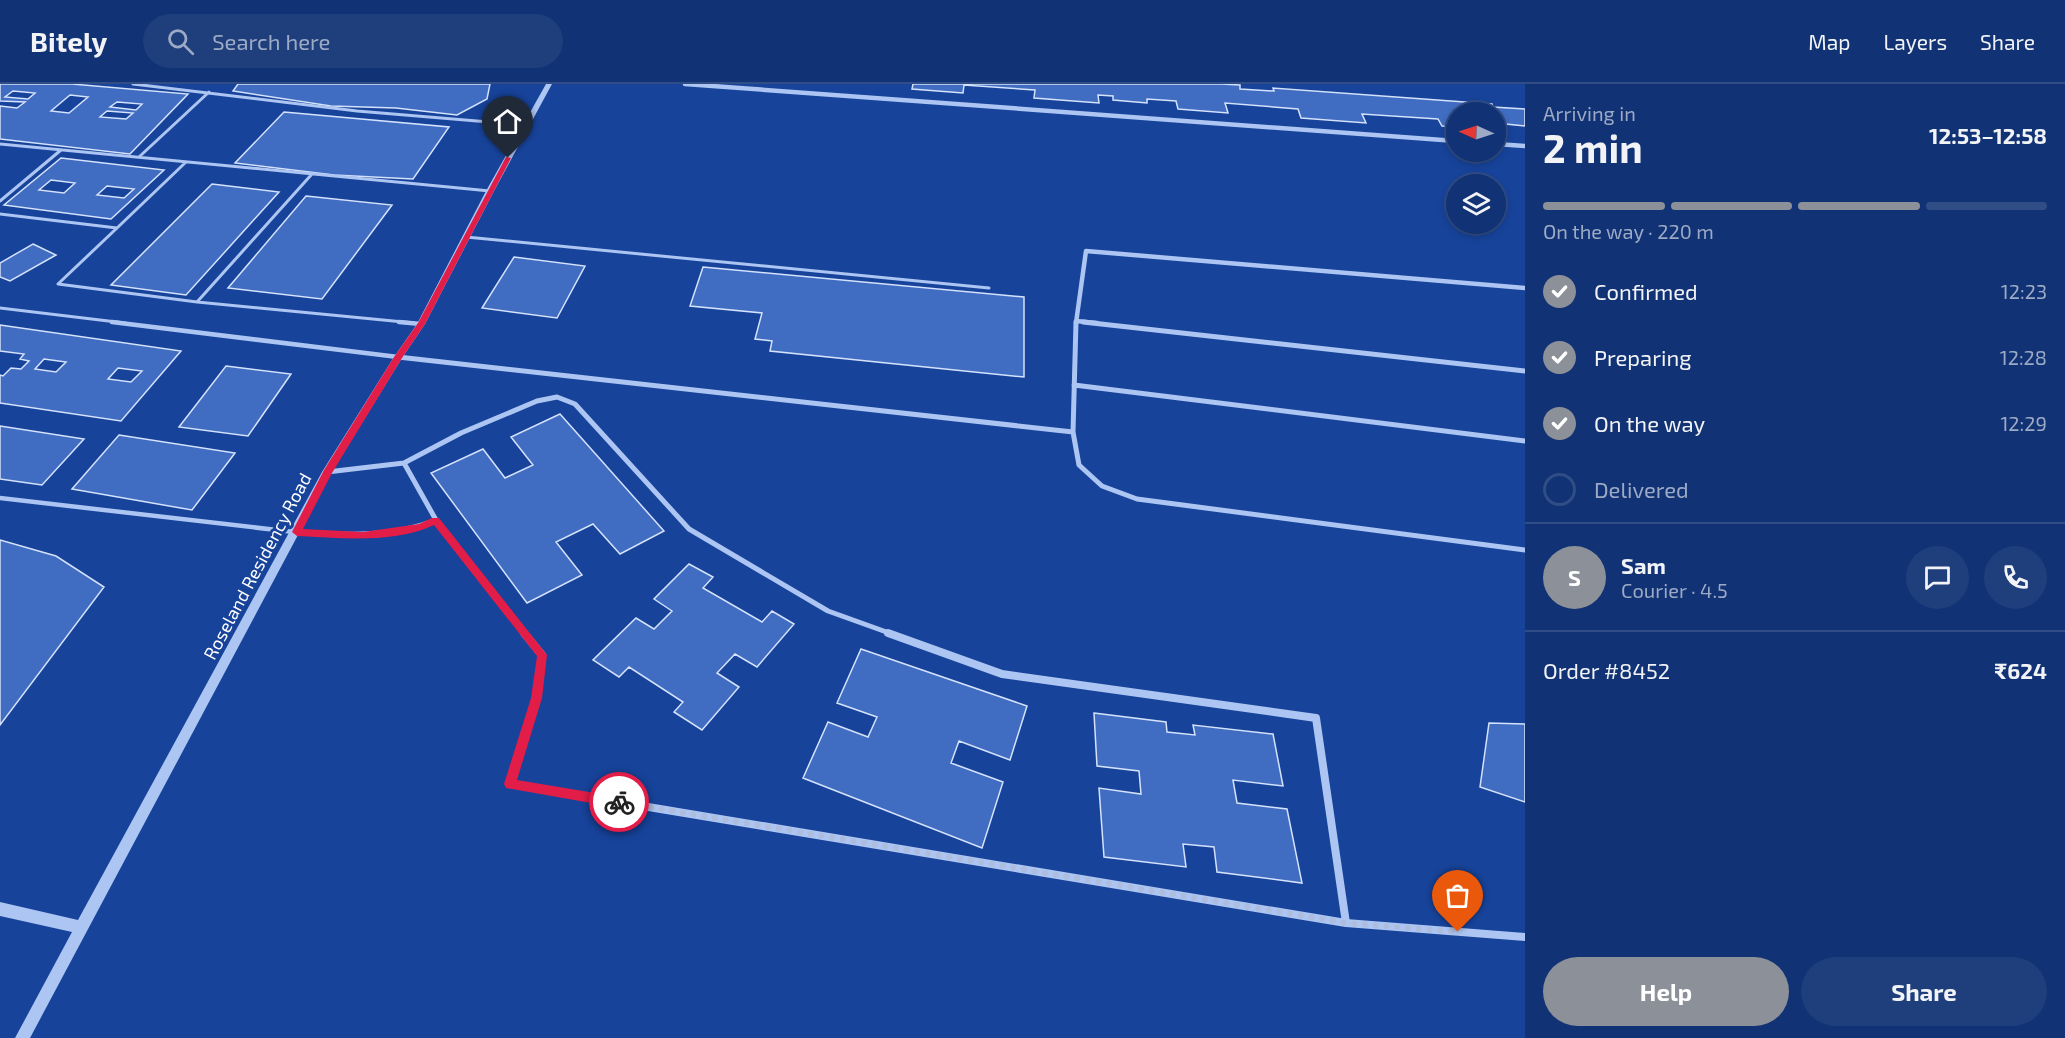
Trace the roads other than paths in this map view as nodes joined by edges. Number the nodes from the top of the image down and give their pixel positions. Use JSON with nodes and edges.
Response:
{"nodes":[{"id":1,"x":133,"y":84,"type":"edge"},
{"id":2,"x":549,"y":84,"type":"edge"},
{"id":3,"x":685,"y":84,"type":"edge"},
{"id":4,"x":209,"y":92,"type":"junction"},
{"id":5,"x":526,"y":125,"type":"junction"},
{"id":6,"x":1446,"y":140,"type":"edge"},
{"id":7,"x":0,"y":144,"type":"edge"},
{"id":8,"x":1506,"y":145,"type":"edge"},
{"id":9,"x":1525,"y":146,"type":"edge"},
{"id":10,"x":61,"y":150,"type":"junction"},
{"id":11,"x":139,"y":157,"type":"junction"},
{"id":12,"x":186,"y":162,"type":"junction"},
{"id":13,"x":312,"y":174,"type":"junction"},
{"id":14,"x":490,"y":191,"type":"junction"},
{"id":15,"x":0,"y":201,"type":"edge"},
{"id":16,"x":0,"y":214,"type":"edge"},
{"id":17,"x":117,"y":228,"type":"junction"},
{"id":18,"x":466,"y":237,"type":"junction"},
{"id":19,"x":989,"y":288,"type":"dead end"},
{"id":20,"x":1525,"y":288,"type":"edge"},
{"id":21,"x":197,"y":302,"type":"junction"},
{"id":22,"x":0,"y":308,"type":"edge"},
{"id":23,"x":1076,"y":321,"type":"junction"},
{"id":24,"x":421,"y":324,"type":"junction"},
{"id":25,"x":398,"y":357,"type":"junction"},
{"id":26,"x":1525,"y":371,"type":"edge"},
{"id":27,"x":1074,"y":385,"type":"junction"},
{"id":28,"x":1073,"y":432,"type":"junction"},
{"id":29,"x":1525,"y":441,"type":"edge"},
{"id":30,"x":404,"y":463,"type":"junction"},
{"id":31,"x":327,"y":472,"type":"junction"},
{"id":32,"x":0,"y":498,"type":"edge"},
{"id":33,"x":436,"y":520,"type":"junction"},
{"id":34,"x":297,"y":532,"type":"junction"},
{"id":35,"x":1525,"y":550,"type":"edge"},
{"id":36,"x":0,"y":909,"type":"edge"},
{"id":37,"x":1346,"y":923,"type":"junction"},
{"id":38,"x":82,"y":928,"type":"junction"},
{"id":39,"x":1525,"y":937,"type":"edge"},
{"id":40,"x":22,"y":1038,"type":"edge"}],
"edges":[{"from":1,"to":4,"type":"lane"},
{"from":2,"to":5,"type":"street","name":"Roseland Residency Road"},
{"from":3,"to":6,"type":"street"},
{"from":4,"to":5,"type":"lane"},
{"from":4,"to":11,"type":"lane"},
{"from":5,"to":14,"type":"street","name":"Roseland Residency Road"},
{"from":7,"to":10,"type":"lane"},
{"from":8,"to":9,"type":"street"},
{"from":10,"to":11,"type":"lane"},
{"from":10,"to":15,"type":"lane"},
{"from":11,"to":12,"type":"lane"},
{"from":12,"to":13,"type":"lane"},
{"from":12,"to":17,"type":"lane"},
{"from":13,"to":14,"type":"lane"},
{"from":13,"to":21,"type":"lane"},
{"from":14,"to":18,"type":"street","name":"Roseland Residency Road"},
{"from":16,"to":17,"type":"lane"},
{"from":17,"to":21,"type":"lane"},
{"from":18,"to":19,"type":"lane"},
{"from":18,"to":24,"type":"street","name":"Roseland Residency Road"},
{"from":20,"to":23,"type":"street"},
{"from":21,"to":24,"type":"lane"},
{"from":22,"to":25,"type":"lane"},
{"from":23,"to":26,"type":"street"},
{"from":23,"to":27,"type":"street"},
{"from":24,"to":25,"type":"street","name":"Roseland Residency Road"},
{"from":25,"to":28,"type":"street"},
{"from":25,"to":31,"type":"street","name":"Roseland Residency Road"},
{"from":27,"to":28,"type":"street"},
{"from":27,"to":29,"type":"street"},
{"from":28,"to":35,"type":"street"},
{"from":30,"to":31,"type":"street"},
{"from":30,"to":33,"type":"street"},
{"from":30,"to":37,"type":"street"},
{"from":31,"to":34,"type":"street","name":"Roseland Residency Road"},
{"from":32,"to":34,"type":"lane"},
{"from":33,"to":34,"type":"street"},
{"from":33,"to":37,"type":"street"},
{"from":34,"to":38,"type":"street","name":"Roseland Residency Road"},
{"from":36,"to":38,"type":"street"},
{"from":37,"to":39,"type":"street"},
{"from":38,"to":40,"type":"street","name":"Roseland Residency Road"}]}
